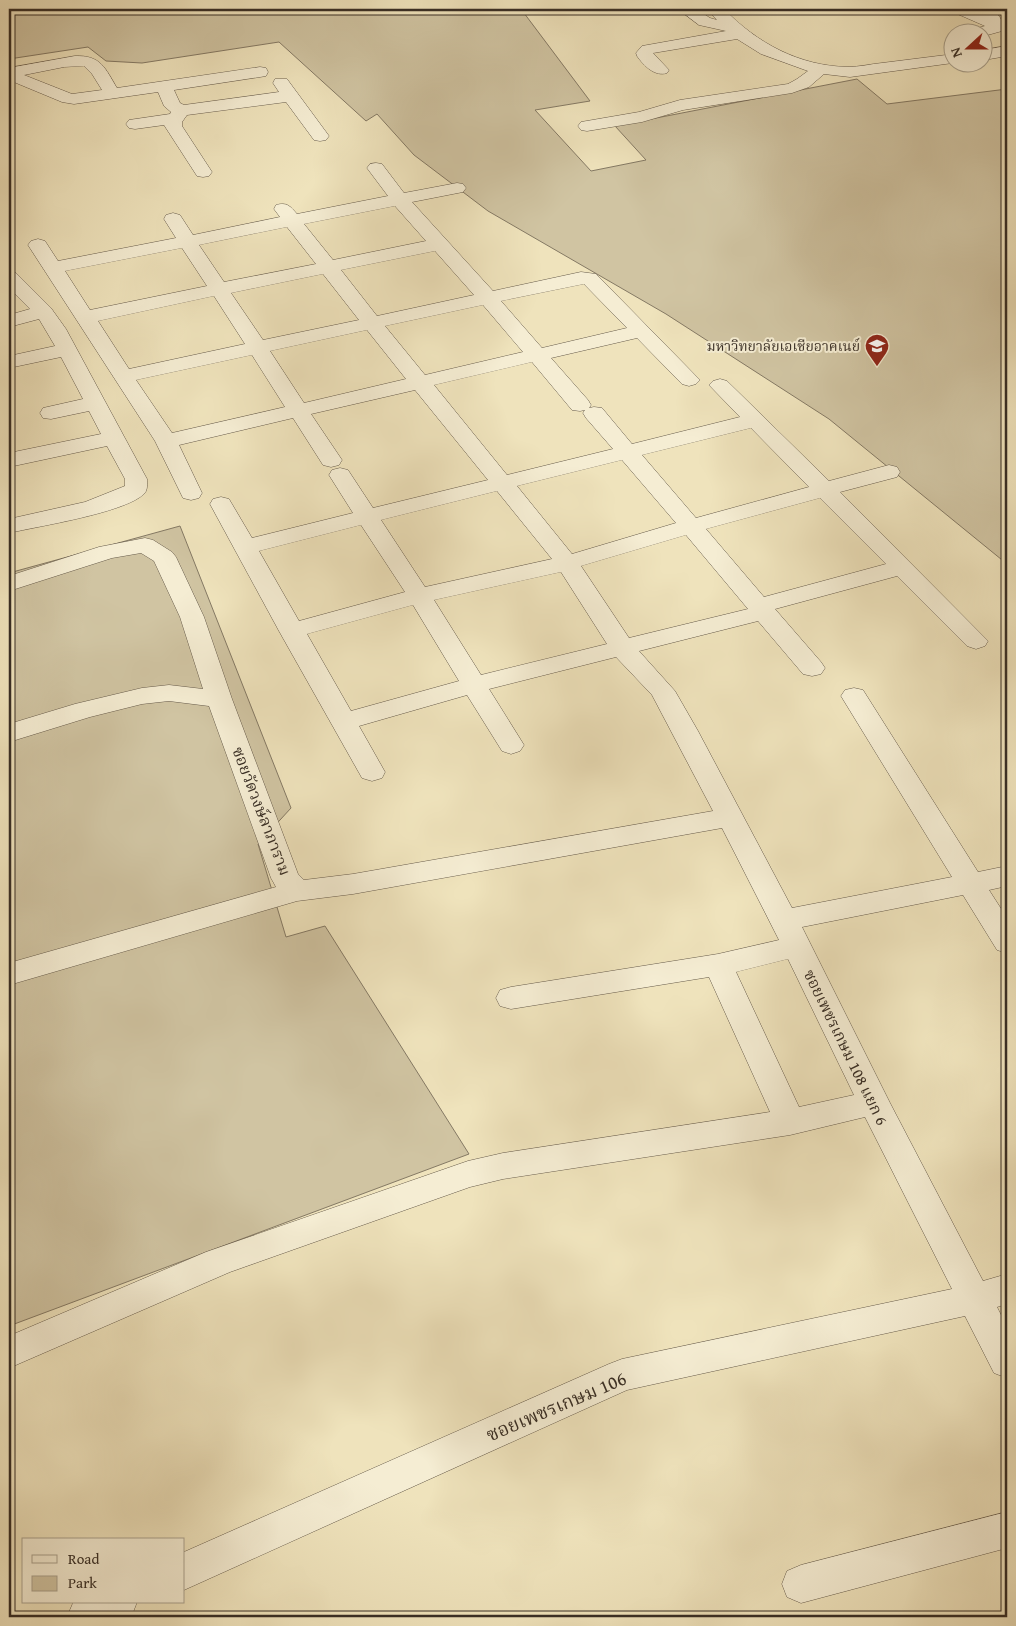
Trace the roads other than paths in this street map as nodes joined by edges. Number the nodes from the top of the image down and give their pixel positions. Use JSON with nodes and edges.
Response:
{"nodes":[{"id":1,"x":686,"y":9,"type":"edge"},
{"id":2,"x":715,"y":9,"type":"edge"},
{"id":3,"x":959,"y":9,"type":"edge"},
{"id":4,"x":1007,"y":9,"type":"edge"},
{"id":5,"x":998,"y":26,"type":"junction"},
{"id":6,"x":994,"y":27,"type":"edge"},
{"id":7,"x":736,"y":31,"type":"junction"},
{"id":8,"x":1007,"y":51,"type":"edge"},
{"id":9,"x":994,"y":52,"type":"edge"},
{"id":10,"x":944,"y":60,"type":"edge"},
{"id":11,"x":661,"y":70,"type":"dead end"},
{"id":12,"x":820,"y":70,"type":"junction"},
{"id":13,"x":260,"y":72,"type":"dead end"},
{"id":14,"x":9,"y":74,"type":"edge"},
{"id":15,"x":164,"y":87,"type":"junction"},
{"id":16,"x":113,"y":94,"type":"junction"},
{"id":17,"x":179,"y":115,"type":"junction"},
{"id":18,"x":135,"y":124,"type":"dead end"},
{"id":19,"x":587,"y":126,"type":"dead end"},
{"id":20,"x":320,"y":136,"type":"dead end"},
{"id":21,"x":376,"y":168,"type":"dead end"},
{"id":22,"x":203,"y":172,"type":"dead end"},
{"id":23,"x":458,"y":188,"type":"dead end"},
{"id":24,"x":398,"y":199,"type":"junction"},
{"id":25,"x":288,"y":215,"type":"junction"},
{"id":26,"x":173,"y":219,"type":"dead end"},
{"id":27,"x":188,"y":241,"type":"junction"},
{"id":28,"x":439,"y":244,"type":"junction"},
{"id":29,"x":38,"y":245,"type":"dead end"},
{"id":30,"x":328,"y":266,"type":"junction"},
{"id":31,"x":53,"y":268,"type":"junction"},
{"id":32,"x":9,"y":277,"type":"edge"},
{"id":33,"x":219,"y":290,"type":"junction"},
{"id":34,"x":488,"y":298,"type":"junction"},
{"id":35,"x":44,"y":312,"type":"junction"},
{"id":36,"x":86,"y":317,"type":"junction"},
{"id":37,"x":9,"y":321,"type":"edge"},
{"id":38,"x":371,"y":322,"type":"junction"},
{"id":39,"x":641,"y":331,"type":"junction"},
{"id":40,"x":257,"y":348,"type":"junction"},
{"id":41,"x":66,"y":350,"type":"junction"},
{"id":42,"x":536,"y":355,"type":"junction"},
{"id":43,"x":9,"y":362,"type":"edge"},
{"id":44,"x":124,"y":376,"type":"junction"},
{"id":45,"x":689,"y":380,"type":"dead end"},
{"id":46,"x":420,"y":383,"type":"junction"},
{"id":47,"x":720,"y":385,"type":"dead end"},
{"id":48,"x":95,"y":403,"type":"junction"},
{"id":49,"x":298,"y":410,"type":"junction"},
{"id":50,"x":51,"y":413,"type":"dead end"},
{"id":51,"x":756,"y":420,"type":"junction"},
{"id":52,"x":114,"y":438,"type":"junction"},
{"id":53,"x":166,"y":441,"type":"junction"},
{"id":54,"x":628,"y":452,"type":"junction"},
{"id":55,"x":9,"y":460,"type":"edge"},
{"id":56,"x":890,"y":472,"type":"dead end"},
{"id":57,"x":502,"y":484,"type":"junction"},
{"id":58,"x":827,"y":490,"type":"junction"},
{"id":59,"x":190,"y":493,"type":"dead end"},
{"id":60,"x":221,"y":504,"type":"dead end"},
{"id":61,"x":368,"y":517,"type":"junction"},
{"id":62,"x":9,"y":526,"type":"edge"},
{"id":63,"x":691,"y":526,"type":"junction"},
{"id":64,"x":245,"y":547,"type":"junction"},
{"id":65,"x":567,"y":563,"type":"junction"},
{"id":66,"x":903,"y":567,"type":"junction"},
{"id":67,"x":9,"y":584,"type":"edge"},
{"id":68,"x":419,"y":596,"type":"junction"},
{"id":69,"x":762,"y":609,"type":"junction"},
{"id":70,"x":291,"y":631,"type":"junction"},
{"id":71,"x":976,"y":641,"type":"dead end"},
{"id":72,"x":623,"y":649,"type":"junction"},
{"id":73,"x":812,"y":668,"type":"dead end"},
{"id":74,"x":474,"y":685,"type":"junction"},
{"id":75,"x":854,"y":696,"type":"dead end"},
{"id":76,"x":219,"y":699,"type":"junction"},
{"id":77,"x":343,"y":722,"type":"junction"},
{"id":78,"x":9,"y":733,"type":"edge"},
{"id":79,"x":510,"y":745,"type":"dead end"},
{"id":80,"x":372,"y":772,"type":"dead end"},
{"id":81,"x":730,"y":816,"type":"junction"},
{"id":82,"x":1007,"y":876,"type":"edge"},
{"id":83,"x":971,"y":883,"type":"junction"},
{"id":84,"x":297,"y":891,"type":"junction"},
{"id":85,"x":790,"y":933,"type":"junction"},
{"id":86,"x":1007,"y":942,"type":"edge"},
{"id":87,"x":718,"y":965,"type":"junction"},
{"id":88,"x":9,"y":974,"type":"edge"},
{"id":89,"x":511,"y":998,"type":"dead end"},
{"id":90,"x":874,"y":1103,"type":"junction"},
{"id":91,"x":790,"y":1122,"type":"junction"},
{"id":92,"x":991,"y":1294,"type":"edge"},
{"id":93,"x":9,"y":1352,"type":"edge"},
{"id":94,"x":1007,"y":1362,"type":"edge"},
{"id":95,"x":1007,"y":1530,"type":"edge"},
{"id":96,"x":185,"y":1571,"type":"edge"},
{"id":97,"x":801,"y":1584,"type":"dead end"},
{"id":98,"x":114,"y":1604,"type":"edge"},
{"id":99,"x":87,"y":1617,"type":"edge"}],
"edges":[{"from":1,"to":7,"type":"street"},
{"from":2,"to":7,"type":"street"},
{"from":3,"to":5,"type":"street"},
{"from":4,"to":5,"type":"street"},
{"from":5,"to":6,"type":"street"},
{"from":7,"to":11,"type":"street"},
{"from":7,"to":12,"type":"street"},
{"from":8,"to":9,"type":"street"},
{"from":10,"to":12,"type":"street"},
{"from":12,"to":19,"type":"street"},
{"from":13,"to":15,"type":"street"},
{"from":14,"to":16,"type":"street"},
{"from":14,"to":16,"type":"street"},
{"from":15,"to":16,"type":"street"},
{"from":15,"to":17,"type":"street"},
{"from":17,"to":18,"type":"street"},
{"from":17,"to":20,"type":"street"},
{"from":17,"to":22,"type":"street"},
{"from":21,"to":24,"type":"street"},
{"from":23,"to":24,"type":"street"},
{"from":24,"to":25,"type":"street"},
{"from":24,"to":28,"type":"street"},
{"from":25,"to":27,"type":"street"},
{"from":25,"to":30,"type":"street","name":"ซอยเพชรเกษม 108 แยก 6"},
{"from":26,"to":27,"type":"street"},
{"from":27,"to":31,"type":"street"},
{"from":27,"to":33,"type":"street"},
{"from":28,"to":30,"type":"street"},
{"from":28,"to":34,"type":"street"},
{"from":29,"to":31,"type":"street"},
{"from":30,"to":33,"type":"street"},
{"from":30,"to":38,"type":"street","name":"ซอยเพชรเกษม 108 แยก 6"},
{"from":31,"to":36,"type":"street"},
{"from":32,"to":35,"type":"street"},
{"from":33,"to":36,"type":"street"},
{"from":33,"to":40,"type":"street"},
{"from":34,"to":38,"type":"street"},
{"from":34,"to":39,"type":"street"},
{"from":34,"to":42,"type":"street"},
{"from":35,"to":37,"type":"street"},
{"from":35,"to":41,"type":"street"},
{"from":36,"to":44,"type":"street"},
{"from":38,"to":40,"type":"street"},
{"from":38,"to":46,"type":"street","name":"ซอยเพชรเกษม 108 แยก 6"},
{"from":39,"to":42,"type":"street"},
{"from":39,"to":45,"type":"street"},
{"from":40,"to":44,"type":"street"},
{"from":40,"to":49,"type":"street"},
{"from":41,"to":43,"type":"street"},
{"from":41,"to":48,"type":"street"},
{"from":42,"to":46,"type":"street"},
{"from":42,"to":54,"type":"street"},
{"from":44,"to":53,"type":"street"},
{"from":46,"to":49,"type":"street"},
{"from":46,"to":57,"type":"street","name":"ซอยเพชรเกษม 108 แยก 6"},
{"from":47,"to":51,"type":"street"},
{"from":48,"to":50,"type":"street"},
{"from":48,"to":52,"type":"street"},
{"from":49,"to":53,"type":"street"},
{"from":49,"to":61,"type":"street"},
{"from":51,"to":54,"type":"street"},
{"from":51,"to":58,"type":"street"},
{"from":52,"to":55,"type":"street"},
{"from":52,"to":62,"type":"street"},
{"from":53,"to":59,"type":"street"},
{"from":54,"to":57,"type":"street"},
{"from":54,"to":63,"type":"street"},
{"from":56,"to":58,"type":"street"},
{"from":57,"to":61,"type":"street"},
{"from":57,"to":65,"type":"street","name":"ซอยเพชรเกษม 108 แยก 6"},
{"from":58,"to":63,"type":"street"},
{"from":58,"to":66,"type":"street"},
{"from":60,"to":64,"type":"street"},
{"from":61,"to":64,"type":"street"},
{"from":61,"to":68,"type":"street"},
{"from":63,"to":65,"type":"street"},
{"from":63,"to":69,"type":"street"},
{"from":64,"to":70,"type":"street"},
{"from":65,"to":68,"type":"street"},
{"from":65,"to":72,"type":"street","name":"ซอยเพชรเกษม 108 แยก 6"},
{"from":66,"to":69,"type":"street"},
{"from":66,"to":71,"type":"street"},
{"from":67,"to":76,"type":"street","name":"ซอยวัดวงษ์ลาภาราม"},
{"from":68,"to":70,"type":"street"},
{"from":68,"to":74,"type":"street"},
{"from":69,"to":72,"type":"street"},
{"from":69,"to":73,"type":"street"},
{"from":70,"to":77,"type":"street"},
{"from":72,"to":74,"type":"street"},
{"from":72,"to":81,"type":"street","name":"ซอยเพชรเกษม 108 แยก 6"},
{"from":74,"to":77,"type":"street"},
{"from":74,"to":79,"type":"street"},
{"from":75,"to":83,"type":"street"},
{"from":76,"to":78,"type":"street"},
{"from":76,"to":84,"type":"street","name":"ซอยวัดวงษ์ลาภาราม"},
{"from":77,"to":80,"type":"street"},
{"from":81,"to":84,"type":"street","name":"ซอยวัดวงษ์ลาภาราม"},
{"from":81,"to":85,"type":"street","name":"ซอยเพชรเกษม 108 แยก 6"},
{"from":82,"to":83,"type":"street"},
{"from":83,"to":85,"type":"street"},
{"from":83,"to":86,"type":"street"},
{"from":84,"to":88,"type":"street"},
{"from":85,"to":87,"type":"street"},
{"from":85,"to":90,"type":"street","name":"ซอยเพชรเกษม 108 แยก 6"},
{"from":87,"to":89,"type":"street"},
{"from":87,"to":91,"type":"street"},
{"from":90,"to":91,"type":"street"},
{"from":90,"to":92,"type":"street","name":"ซอยเพชรเกษม 108 แยก 6"},
{"from":91,"to":93,"type":"street"},
{"from":92,"to":94,"type":"street","name":"ซอยเพชรเกษม 108 แยก 6"},
{"from":92,"to":96,"type":"street","name":"ซอยเพชรเกษม 106"},
{"from":95,"to":97,"type":"street"},
{"from":98,"to":99,"type":"street"}]}
